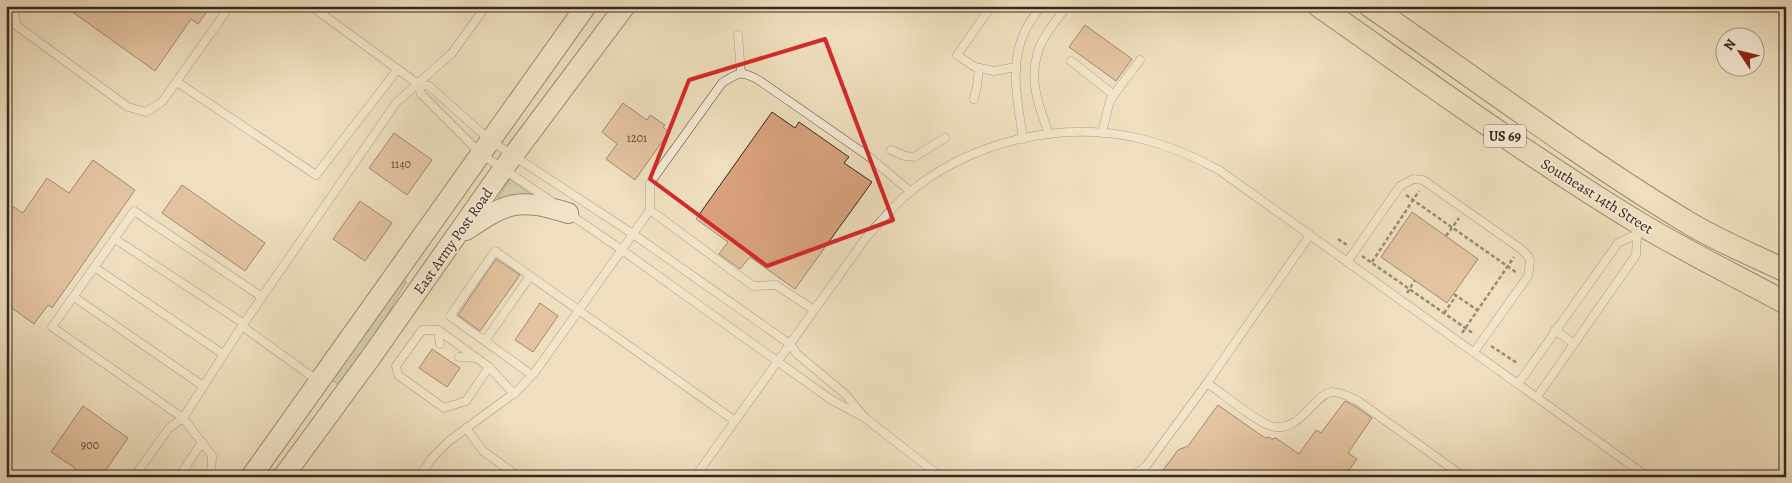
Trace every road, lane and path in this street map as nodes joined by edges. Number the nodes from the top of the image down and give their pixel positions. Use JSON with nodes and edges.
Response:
{"nodes":[{"id":1,"x":18,"y":6,"type":"edge"},
{"id":2,"x":230,"y":6,"type":"edge"},
{"id":3,"x":311,"y":6,"type":"edge"},
{"id":4,"x":486,"y":6,"type":"edge"},
{"id":5,"x":586,"y":6,"type":"edge"},
{"id":6,"x":624,"y":6,"type":"edge"},
{"id":7,"x":1041,"y":6,"type":"edge"},
{"id":8,"x":1066,"y":6,"type":"edge"},
{"id":9,"x":1319,"y":6,"type":"edge"},
{"id":10,"x":1370,"y":6,"type":"edge"},
{"id":11,"x":989,"y":7,"type":"edge"},
{"id":12,"x":738,"y":35,"type":"dead end"},
{"id":13,"x":1140,"y":60,"type":"dead end"},
{"id":14,"x":1070,"y":61,"type":"dead end"},
{"id":15,"x":979,"y":68,"type":"junction"},
{"id":16,"x":1016,"y":68,"type":"junction"},
{"id":17,"x":398,"y":69,"type":"junction"},
{"id":18,"x":741,"y":73,"type":"junction"},
{"id":19,"x":177,"y":82,"type":"junction"},
{"id":20,"x":418,"y":84,"type":"junction"},
{"id":21,"x":1114,"y":95,"type":"junction"},
{"id":22,"x":974,"y":99,"type":"dead end"},
{"id":23,"x":1102,"y":133,"type":"junction"},
{"id":24,"x":1049,"y":134,"type":"junction"},
{"id":25,"x":945,"y":138,"type":"dead end"},
{"id":26,"x":1023,"y":139,"type":"junction"},
{"id":27,"x":486,"y":148,"type":"junction"},
{"id":28,"x":891,"y":150,"type":"dead end"},
{"id":29,"x":508,"y":162,"type":"junction"},
{"id":30,"x":1419,"y":191,"type":"dead end"},
{"id":31,"x":911,"y":192,"type":"junction"},
{"id":32,"x":1404,"y":194,"type":"dead end"},
{"id":33,"x":1414,"y":201,"type":"junction"},
{"id":34,"x":650,"y":210,"type":"junction"},
{"id":35,"x":568,"y":213,"type":"junction"},
{"id":36,"x":1460,"y":217,"type":"dead end"},
{"id":37,"x":1452,"y":228,"type":"junction"},
{"id":38,"x":1640,"y":230,"type":"junction"},
{"id":39,"x":633,"y":234,"type":"junction"},
{"id":40,"x":1310,"y":236,"type":"junction"},
{"id":41,"x":1446,"y":236,"type":"dead end"},
{"id":42,"x":455,"y":238,"type":"junction"},
{"id":43,"x":115,"y":239,"type":"junction"},
{"id":44,"x":1338,"y":239,"type":"dead end"},
{"id":45,"x":1382,"y":246,"type":"junction"},
{"id":46,"x":1386,"y":249,"type":"dead end"},
{"id":47,"x":622,"y":250,"type":"junction"},
{"id":48,"x":1355,"y":251,"type":"junction"},
{"id":49,"x":1514,"y":257,"type":"dead end"},
{"id":50,"x":1347,"y":262,"type":"junction"},
{"id":51,"x":1371,"y":262,"type":"junction"},
{"id":52,"x":1507,"y":266,"type":"junction"},
{"id":53,"x":94,"y":267,"type":"junction"},
{"id":54,"x":1368,"y":267,"type":"dead end"},
{"id":55,"x":1786,"y":271,"type":"edge"},
{"id":56,"x":1517,"y":273,"type":"dead end"},
{"id":57,"x":530,"y":276,"type":"junction"},
{"id":58,"x":1415,"y":280,"type":"dead end"},
{"id":59,"x":514,"y":284,"type":"dead end"},
{"id":60,"x":1409,"y":288,"type":"junction"},
{"id":61,"x":521,"y":289,"type":"junction"},
{"id":62,"x":1406,"y":294,"type":"dead end"},
{"id":63,"x":74,"y":297,"type":"junction"},
{"id":64,"x":262,"y":297,"type":"junction"},
{"id":65,"x":1786,"y":303,"type":"edge"},
{"id":66,"x":500,"y":304,"type":"dead end"},
{"id":67,"x":507,"y":309,"type":"junction"},
{"id":68,"x":580,"y":310,"type":"junction"},
{"id":69,"x":814,"y":310,"type":"junction"},
{"id":70,"x":1477,"y":310,"type":"junction"},
{"id":71,"x":1444,"y":313,"type":"junction"},
{"id":72,"x":487,"y":321,"type":"dead end"},
{"id":73,"x":243,"y":324,"type":"junction"},
{"id":74,"x":495,"y":326,"type":"junction"},
{"id":75,"x":1465,"y":328,"type":"junction"},
{"id":76,"x":438,"y":330,"type":"junction"},
{"id":77,"x":1555,"y":330,"type":"junction"},
{"id":78,"x":1461,"y":334,"type":"dead end"},
{"id":79,"x":1482,"y":340,"type":"junction"},
{"id":80,"x":484,"y":341,"type":"junction"},
{"id":81,"x":440,"y":344,"type":"dead end"},
{"id":82,"x":790,"y":344,"type":"junction"},
{"id":83,"x":1574,"y":344,"type":"junction"},
{"id":84,"x":1474,"y":352,"type":"junction"},
{"id":85,"x":224,"y":354,"type":"junction"},
{"id":86,"x":459,"y":358,"type":"dead end"},
{"id":87,"x":477,"y":358,"type":"junction"},
{"id":88,"x":778,"y":361,"type":"junction"},
{"id":89,"x":1517,"y":364,"type":"dead end"},
{"id":90,"x":489,"y":367,"type":"junction"},
{"id":91,"x":532,"y":375,"type":"junction"},
{"id":92,"x":319,"y":381,"type":"junction"},
{"id":93,"x":1207,"y":383,"type":"junction"},
{"id":94,"x":1518,"y":384,"type":"junction"},
{"id":95,"x":203,"y":386,"type":"junction"},
{"id":96,"x":514,"y":394,"type":"junction"},
{"id":97,"x":1537,"y":397,"type":"junction"},
{"id":98,"x":183,"y":418,"type":"junction"},
{"id":99,"x":865,"y":418,"type":"junction"},
{"id":100,"x":735,"y":420,"type":"junction"},
{"id":101,"x":466,"y":428,"type":"junction"},
{"id":102,"x":202,"y":442,"type":"junction"},
{"id":103,"x":1636,"y":473,"type":"edge"},
{"id":104,"x":1460,"y":476,"type":"edge"},
{"id":105,"x":134,"y":477,"type":"edge"},
{"id":106,"x":179,"y":477,"type":"edge"},
{"id":107,"x":211,"y":477,"type":"edge"},
{"id":108,"x":250,"y":477,"type":"edge"},
{"id":109,"x":269,"y":477,"type":"edge"},
{"id":110,"x":283,"y":477,"type":"edge"},
{"id":111,"x":419,"y":477,"type":"edge"},
{"id":112,"x":519,"y":477,"type":"edge"},
{"id":113,"x":695,"y":477,"type":"edge"},
{"id":114,"x":941,"y":477,"type":"edge"},
{"id":115,"x":1132,"y":477,"type":"edge"},
{"id":116,"x":1648,"y":477,"type":"edge"}],
"edges":[{"from":1,"to":19,"type":"lane"},
{"from":2,"to":19,"type":"lane"},
{"from":3,"to":17,"type":"lane"},
{"from":4,"to":20,"type":"lane"},
{"from":5,"to":27,"type":"main road","name":"East Army Post Road"},
{"from":6,"to":29,"type":"main road","name":"East Army Post Road"},
{"from":7,"to":16,"type":"lane"},
{"from":8,"to":24,"type":"lane"},
{"from":9,"to":38,"type":"main road","name":"Southeast 14th Street","number":"US 69"},
{"from":10,"to":55,"type":"main road","name":"Southeast 14th Street","number":"US 69"},
{"from":11,"to":15,"type":"lane"},
{"from":12,"to":18,"type":"lane"},
{"from":13,"to":21,"type":"lane"},
{"from":14,"to":21,"type":"lane"},
{"from":15,"to":16,"type":"lane"},
{"from":15,"to":22,"type":"lane"},
{"from":16,"to":26,"type":"lane"},
{"from":17,"to":19,"type":"lane"},
{"from":17,"to":20,"type":"lane"},
{"from":18,"to":31,"type":"lane"},
{"from":18,"to":34,"type":"lane"},
{"from":20,"to":27,"type":"lane"},
{"from":20,"to":27,"type":"lane"},
{"from":20,"to":64,"type":"lane"},
{"from":21,"to":23,"type":"lane"},
{"from":23,"to":24,"type":"lane"},
{"from":23,"to":40,"type":"lane"},
{"from":24,"to":26,"type":"lane"},
{"from":25,"to":28,"type":"lane"},
{"from":26,"to":31,"type":"lane"},
{"from":27,"to":29,"type":"lane"},
{"from":27,"to":29,"type":"lane"},
{"from":27,"to":92,"type":"main road","name":"East Army Post Road"},
{"from":29,"to":35,"type":"lane"},
{"from":29,"to":39,"type":"lane"},
{"from":29,"to":42,"type":"main road","name":"East Army Post Road"},
{"from":30,"to":33,"type":"path"},
{"from":31,"to":69,"type":"lane"},
{"from":32,"to":33,"type":"path"},
{"from":33,"to":37,"type":"path"},
{"from":33,"to":45,"type":"path"},
{"from":34,"to":39,"type":"lane"},
{"from":34,"to":69,"type":"lane"},
{"from":35,"to":42,"type":"main road"},
{"from":35,"to":47,"type":"lane"},
{"from":36,"to":37,"type":"path"},
{"from":37,"to":41,"type":"path"},
{"from":37,"to":52,"type":"path"},
{"from":38,"to":65,"type":"main road","name":"Southeast 14th Street","number":"US 69"},
{"from":38,"to":77,"type":"lane"},
{"from":38,"to":83,"type":"lane"},
{"from":39,"to":47,"type":"lane"},
{"from":39,"to":82,"type":"lane"},
{"from":40,"to":50,"type":"lane"},
{"from":40,"to":93,"type":"lane"},
{"from":42,"to":110,"type":"main road","name":"East Army Post Road"},
{"from":43,"to":53,"type":"lane"},
{"from":43,"to":64,"type":"lane"},
{"from":43,"to":73,"type":"lane"},
{"from":44,"to":48,"type":"path"},
{"from":45,"to":46,"type":"path"},
{"from":45,"to":51,"type":"path"},
{"from":47,"to":68,"type":"lane"},
{"from":47,"to":88,"type":"lane"},
{"from":48,"to":50,"type":"lane"},
{"from":48,"to":51,"type":"path"},
{"from":48,"to":79,"type":"lane"},
{"from":49,"to":52,"type":"path"},
{"from":50,"to":84,"type":"lane"},
{"from":51,"to":54,"type":"path"},
{"from":51,"to":60,"type":"path"},
{"from":52,"to":56,"type":"path"},
{"from":52,"to":70,"type":"path"},
{"from":53,"to":63,"type":"lane"},
{"from":53,"to":85,"type":"lane"},
{"from":57,"to":61,"type":"lane"},
{"from":57,"to":68,"type":"lane"},
{"from":57,"to":80,"type":"lane"},
{"from":58,"to":60,"type":"path"},
{"from":59,"to":61,"type":"lane"},
{"from":60,"to":62,"type":"path"},
{"from":60,"to":71,"type":"path"},
{"from":61,"to":67,"type":"lane"},
{"from":63,"to":95,"type":"lane"},
{"from":63,"to":98,"type":"lane"},
{"from":64,"to":73,"type":"lane"},
{"from":66,"to":67,"type":"lane"},
{"from":67,"to":74,"type":"lane"},
{"from":68,"to":91,"type":"lane"},
{"from":68,"to":100,"type":"lane"},
{"from":69,"to":82,"type":"lane"},
{"from":70,"to":71,"type":"path"},
{"from":70,"to":75,"type":"path"},
{"from":71,"to":75,"type":"path"},
{"from":72,"to":74,"type":"lane"},
{"from":73,"to":85,"type":"lane"},
{"from":73,"to":92,"type":"lane"},
{"from":74,"to":80,"type":"lane"},
{"from":75,"to":78,"type":"path"},
{"from":75,"to":79,"type":"path"},
{"from":76,"to":81,"type":"lane"},
{"from":76,"to":87,"type":"lane"},
{"from":76,"to":90,"type":"lane"},
{"from":77,"to":83,"type":"lane"},
{"from":77,"to":94,"type":"lane"},
{"from":79,"to":84,"type":"lane"},
{"from":79,"to":89,"type":"path"},
{"from":80,"to":91,"type":"lane"},
{"from":82,"to":88,"type":"lane"},
{"from":82,"to":99,"type":"lane"},
{"from":83,"to":97,"type":"lane"},
{"from":84,"to":94,"type":"lane"},
{"from":85,"to":95,"type":"lane"},
{"from":86,"to":87,"type":"lane"},
{"from":87,"to":90,"type":"lane"},
{"from":88,"to":99,"type":"lane"},
{"from":88,"to":100,"type":"lane"},
{"from":90,"to":96,"type":"lane"},
{"from":91,"to":96,"type":"lane"},
{"from":92,"to":108,"type":"main road","name":"East Army Post Road"},
{"from":92,"to":109,"type":"main road"},
{"from":93,"to":104,"type":"lane"},
{"from":93,"to":115,"type":"lane"},
{"from":94,"to":97,"type":"lane"},
{"from":95,"to":98,"type":"lane"},
{"from":96,"to":101,"type":"lane"},
{"from":97,"to":103,"type":"lane"},
{"from":98,"to":102,"type":"lane"},
{"from":98,"to":105,"type":"lane"},
{"from":99,"to":114,"type":"lane"},
{"from":100,"to":113,"type":"lane"},
{"from":101,"to":111,"type":"lane"},
{"from":101,"to":112,"type":"lane"},
{"from":102,"to":106,"type":"lane"},
{"from":102,"to":107,"type":"lane"},
{"from":103,"to":116,"type":"lane"}]}
